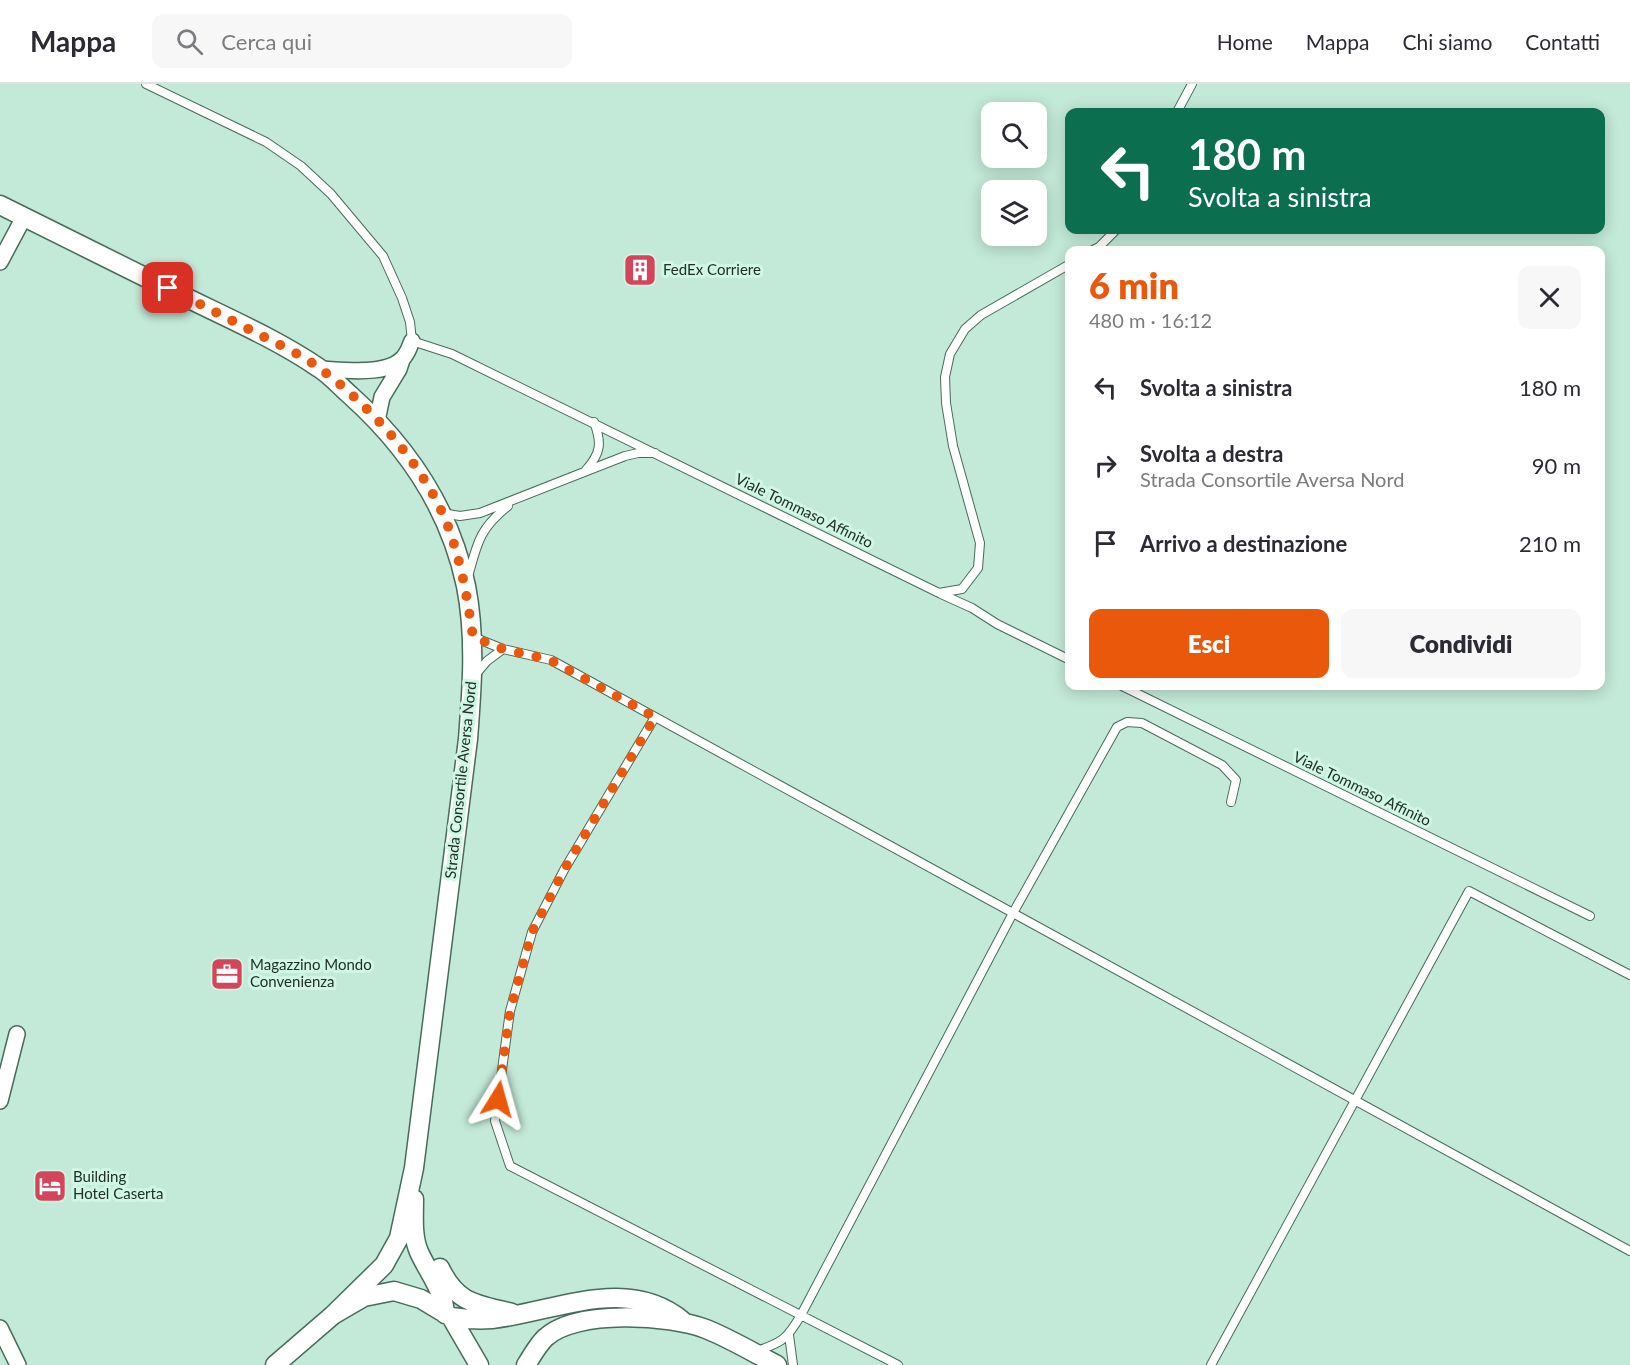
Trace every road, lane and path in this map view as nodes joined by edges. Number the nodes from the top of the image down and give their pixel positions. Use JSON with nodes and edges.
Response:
{"nodes":[{"id":1,"x":146,"y":84,"type":"edge"},
{"id":2,"x":1192,"y":84,"type":"edge"},
{"id":3,"x":1180,"y":108,"type":"edge"},
{"id":4,"x":0,"y":205,"type":"edge"},
{"id":5,"x":24,"y":217,"type":"junction"},
{"id":6,"x":1111,"y":234,"type":"edge"},
{"id":7,"x":1098,"y":246,"type":"edge"},
{"id":8,"x":0,"y":262,"type":"edge"},
{"id":9,"x":1065,"y":267,"type":"edge"},
{"id":10,"x":412,"y":341,"type":"junction"},
{"id":11,"x":402,"y":360,"type":"junction"},
{"id":12,"x":321,"y":369,"type":"junction"},
{"id":13,"x":378,"y":420,"type":"junction"},
{"id":14,"x":594,"y":422,"type":"junction"},
{"id":15,"x":657,"y":453,"type":"junction"},
{"id":16,"x":585,"y":471,"type":"junction"},
{"id":17,"x":513,"y":502,"type":"junction"},
{"id":18,"x":442,"y":513,"type":"junction"},
{"id":19,"x":466,"y":586,"type":"junction"},
{"id":20,"x":939,"y":593,"type":"junction"},
{"id":21,"x":473,"y":637,"type":"junction"},
{"id":22,"x":503,"y":649,"type":"junction"},
{"id":23,"x":1065,"y":658,"type":"edge"},
{"id":24,"x":473,"y":678,"type":"junction"},
{"id":25,"x":1130,"y":690,"type":"edge"},
{"id":26,"x":655,"y":717,"type":"junction"},
{"id":27,"x":1231,"y":802,"type":"dead end"},
{"id":28,"x":1013,"y":913,"type":"junction"},
{"id":29,"x":1590,"y":916,"type":"dead end"},
{"id":30,"x":1630,"y":975,"type":"edge"},
{"id":31,"x":17,"y":1034,"type":"dead end"},
{"id":32,"x":1354,"y":1100,"type":"junction"},
{"id":33,"x":0,"y":1101,"type":"edge"},
{"id":34,"x":414,"y":1168,"type":"junction"},
{"id":35,"x":415,"y":1225,"type":"junction"},
{"id":36,"x":1630,"y":1251,"type":"edge"},
{"id":37,"x":516,"y":1314,"type":"junction"},
{"id":38,"x":801,"y":1315,"type":"junction"},
{"id":39,"x":333,"y":1316,"type":"junction"},
{"id":40,"x":448,"y":1316,"type":"junction"},
{"id":41,"x":685,"y":1323,"type":"junction"},
{"id":42,"x":0,"y":1328,"type":"edge"},
{"id":43,"x":789,"y":1335,"type":"junction"},
{"id":44,"x":752,"y":1353,"type":"junction"},
{"id":45,"x":18,"y":1365,"type":"edge"},
{"id":46,"x":275,"y":1365,"type":"edge"},
{"id":47,"x":479,"y":1365,"type":"edge"},
{"id":48,"x":526,"y":1365,"type":"edge"},
{"id":49,"x":777,"y":1365,"type":"edge"},
{"id":50,"x":793,"y":1365,"type":"edge"},
{"id":51,"x":898,"y":1365,"type":"edge"},
{"id":52,"x":1211,"y":1365,"type":"edge"}],
"edges":[{"from":1,"to":10,"type":"lane"},
{"from":2,"to":3,"type":"lane"},
{"from":4,"to":5,"type":"street","name":"Strada Consortile Aversa Nord"},
{"from":5,"to":8,"type":"street"},
{"from":5,"to":12,"type":"street","name":"Strada Consortile Aversa Nord"},
{"from":6,"to":7,"type":"lane"},
{"from":9,"to":20,"type":"lane"},
{"from":10,"to":11,"type":"street"},
{"from":10,"to":14,"type":"lane","name":"Viale Tommaso Affinito"},
{"from":11,"to":12,"type":"street"},
{"from":11,"to":13,"type":"street"},
{"from":12,"to":13,"type":"street","name":"Strada Consortile Aversa Nord"},
{"from":13,"to":18,"type":"street","name":"Strada Consortile Aversa Nord"},
{"from":14,"to":15,"type":"lane","name":"Viale Tommaso Affinito"},
{"from":14,"to":16,"type":"lane"},
{"from":15,"to":16,"type":"lane"},
{"from":15,"to":20,"type":"lane","name":"Viale Tommaso Affinito"},
{"from":16,"to":17,"type":"lane"},
{"from":17,"to":18,"type":"lane"},
{"from":17,"to":19,"type":"lane"},
{"from":18,"to":19,"type":"street","name":"Strada Consortile Aversa Nord"},
{"from":19,"to":21,"type":"street","name":"Strada Consortile Aversa Nord"},
{"from":20,"to":23,"type":"lane","name":"Viale Tommaso Affinito"},
{"from":21,"to":22,"type":"lane"},
{"from":21,"to":24,"type":"street","name":"Strada Consortile Aversa Nord"},
{"from":22,"to":24,"type":"lane"},
{"from":22,"to":26,"type":"lane"},
{"from":24,"to":34,"type":"street","name":"Strada Consortile Aversa Nord"},
{"from":25,"to":29,"type":"lane","name":"Viale Tommaso Affinito"},
{"from":26,"to":28,"type":"lane"},
{"from":26,"to":38,"type":"lane"},
{"from":27,"to":28,"type":"lane"},
{"from":28,"to":32,"type":"lane"},
{"from":28,"to":38,"type":"lane"},
{"from":30,"to":32,"type":"lane"},
{"from":31,"to":33,"type":"street"},
{"from":32,"to":36,"type":"lane"},
{"from":32,"to":52,"type":"lane"},
{"from":34,"to":35,"type":"street","name":"Strada Consortile Aversa Nord"},
{"from":34,"to":39,"type":"street","name":"Strada Consortile Aversa Nord"},
{"from":35,"to":37,"type":"street"},
{"from":35,"to":40,"type":"street","name":"Strada Consortile Aversa Nord"},
{"from":37,"to":40,"type":"street"},
{"from":37,"to":41,"type":"street"},
{"from":38,"to":43,"type":"lane"},
{"from":38,"to":51,"type":"lane"},
{"from":39,"to":40,"type":"street"},
{"from":39,"to":46,"type":"street"},
{"from":40,"to":47,"type":"street"},
{"from":41,"to":44,"type":"street"},
{"from":41,"to":48,"type":"street"},
{"from":42,"to":45,"type":"street"},
{"from":43,"to":44,"type":"lane"},
{"from":43,"to":50,"type":"lane"},
{"from":44,"to":49,"type":"street"}]}
